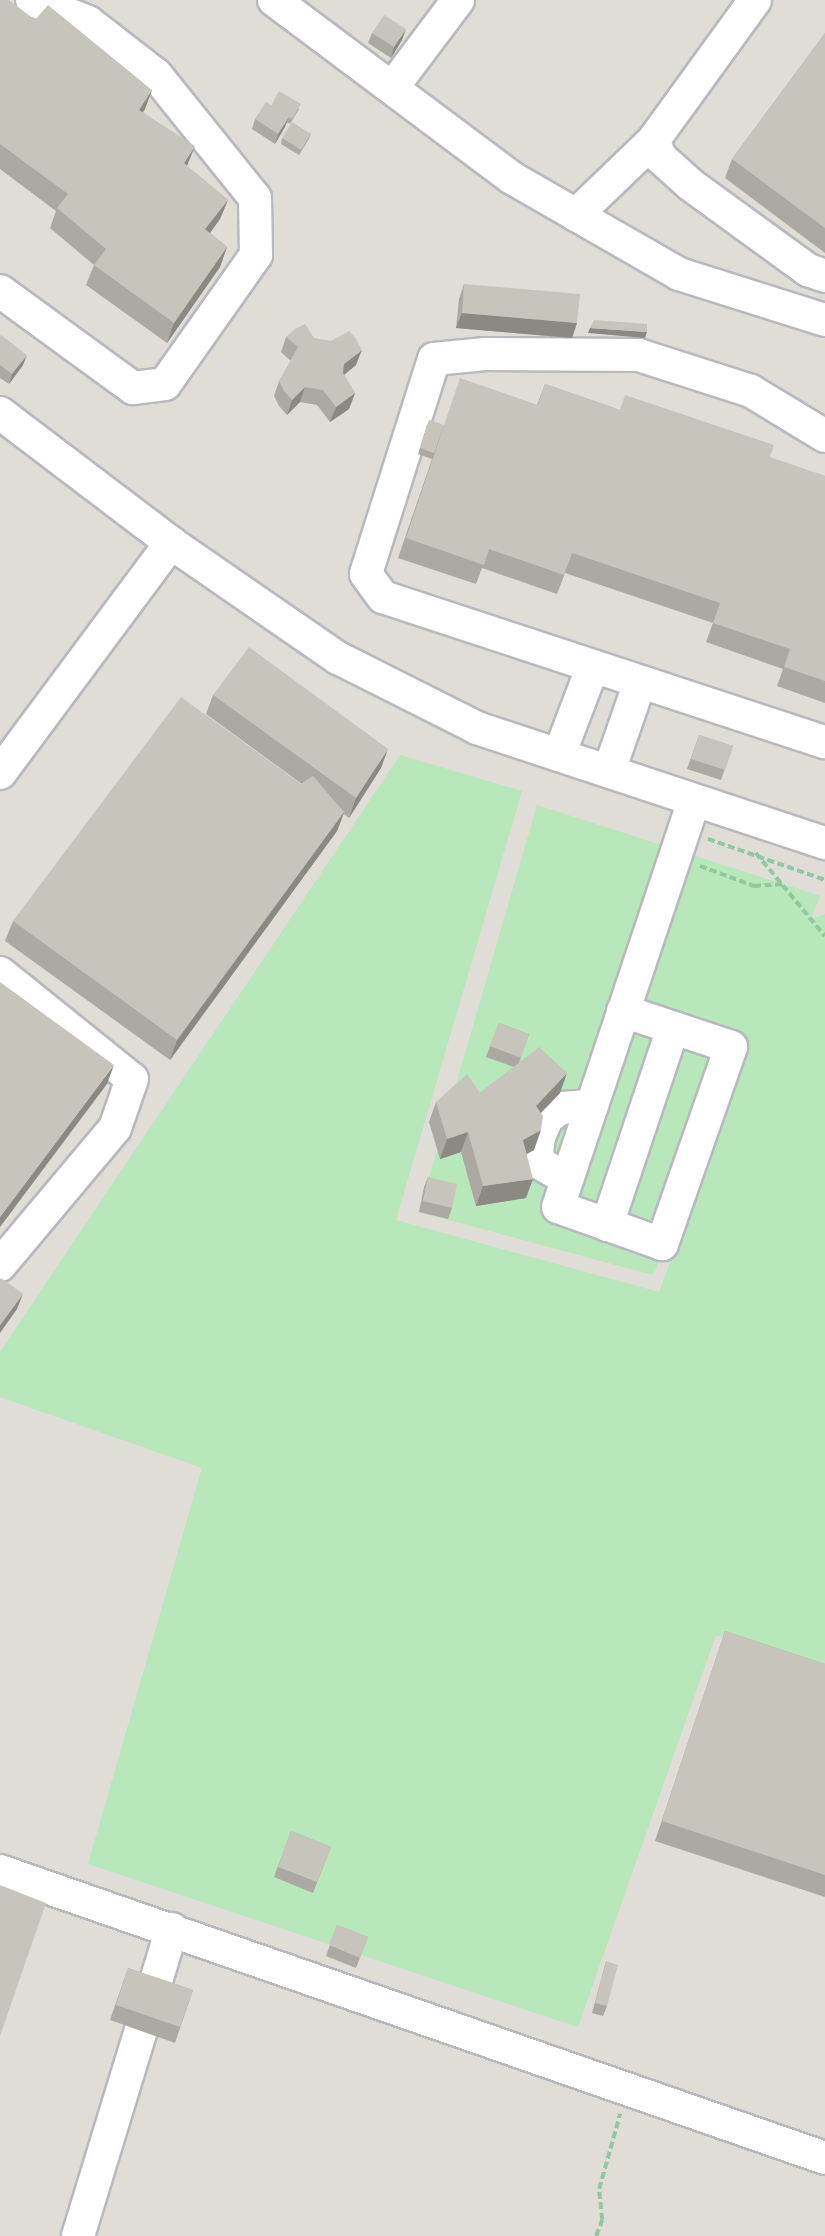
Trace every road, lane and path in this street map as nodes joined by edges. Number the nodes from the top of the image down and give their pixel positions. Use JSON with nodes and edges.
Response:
{"nodes":[{"id":1,"x":32,"y":0,"type":"edge"},
{"id":2,"x":274,"y":0,"type":"edge"},
{"id":3,"x":458,"y":0,"type":"edge"},
{"id":4,"x":755,"y":0,"type":"edge"},
{"id":5,"x":392,"y":89,"type":"junction"},
{"id":6,"x":653,"y":141,"type":"junction"},
{"id":7,"x":576,"y":215,"type":"junction"},
{"id":8,"x":825,"y":276,"type":"edge"},
{"id":9,"x":0,"y":291,"type":"edge"},
{"id":10,"x":825,"y":320,"type":"edge"},
{"id":11,"x":0,"y":413,"type":"edge"},
{"id":12,"x":825,"y":436,"type":"edge"},
{"id":13,"x":171,"y":543,"type":"junction"},
{"id":14,"x":593,"y":666,"type":"junction"},
{"id":15,"x":640,"y":681,"type":"junction"},
{"id":16,"x":825,"y":742,"type":"edge"},
{"id":17,"x":559,"y":755,"type":"junction"},
{"id":18,"x":609,"y":771,"type":"junction"},
{"id":19,"x":0,"y":773,"type":"edge"},
{"id":20,"x":694,"y":800,"type":"junction"},
{"id":21,"x":825,"y":843,"type":"edge"},
{"id":22,"x":679,"y":844,"type":"junction"},
{"id":23,"x":758,"y":855,"type":"junction"},
{"id":24,"x":825,"y":880,"type":"edge"},
{"id":25,"x":782,"y":884,"type":"junction"},
{"id":26,"x":825,"y":936,"type":"edge"},
{"id":27,"x":0,"y":973,"type":"edge"},
{"id":28,"x":623,"y":1011,"type":"junction"},
{"id":29,"x":673,"y":1028,"type":"junction"},
{"id":30,"x":607,"y":1225,"type":"junction"},
{"id":31,"x":0,"y":1265,"type":"edge"},
{"id":32,"x":0,"y":1871,"type":"edge"},
{"id":33,"x":172,"y":1929,"type":"junction"},
{"id":34,"x":624,"y":2088,"type":"junction"},
{"id":35,"x":825,"y":2158,"type":"edge"},
{"id":36,"x":78,"y":2236,"type":"edge"},
{"id":37,"x":596,"y":2236,"type":"edge"}],
"edges":[{"from":1,"to":9,"type":"lane"},
{"from":2,"to":5,"type":"lane"},
{"from":3,"to":5,"type":"lane"},
{"from":4,"to":6,"type":"lane"},
{"from":5,"to":7,"type":"lane"},
{"from":6,"to":7,"type":"lane"},
{"from":6,"to":8,"type":"lane"},
{"from":7,"to":10,"type":"lane"},
{"from":11,"to":13,"type":"lane"},
{"from":12,"to":14,"type":"lane"},
{"from":13,"to":17,"type":"lane"},
{"from":13,"to":19,"type":"lane"},
{"from":14,"to":15,"type":"lane"},
{"from":14,"to":17,"type":"lane"},
{"from":15,"to":16,"type":"lane"},
{"from":15,"to":18,"type":"lane"},
{"from":17,"to":18,"type":"lane"},
{"from":18,"to":20,"type":"lane"},
{"from":20,"to":21,"type":"lane"},
{"from":20,"to":22,"type":"lane"},
{"from":22,"to":23,"type":"path"},
{"from":22,"to":25,"type":"path"},
{"from":22,"to":28,"type":"lane"},
{"from":23,"to":24,"type":"path"},
{"from":23,"to":25,"type":"path"},
{"from":25,"to":26,"type":"path"},
{"from":27,"to":31,"type":"lane"},
{"from":28,"to":29,"type":"lane"},
{"from":28,"to":30,"type":"lane"},
{"from":29,"to":30,"type":"lane"},
{"from":29,"to":30,"type":"lane"},
{"from":32,"to":33,"type":"lane"},
{"from":33,"to":34,"type":"lane"},
{"from":33,"to":36,"type":"lane"},
{"from":34,"to":35,"type":"lane"},
{"from":34,"to":37,"type":"path"}]}
